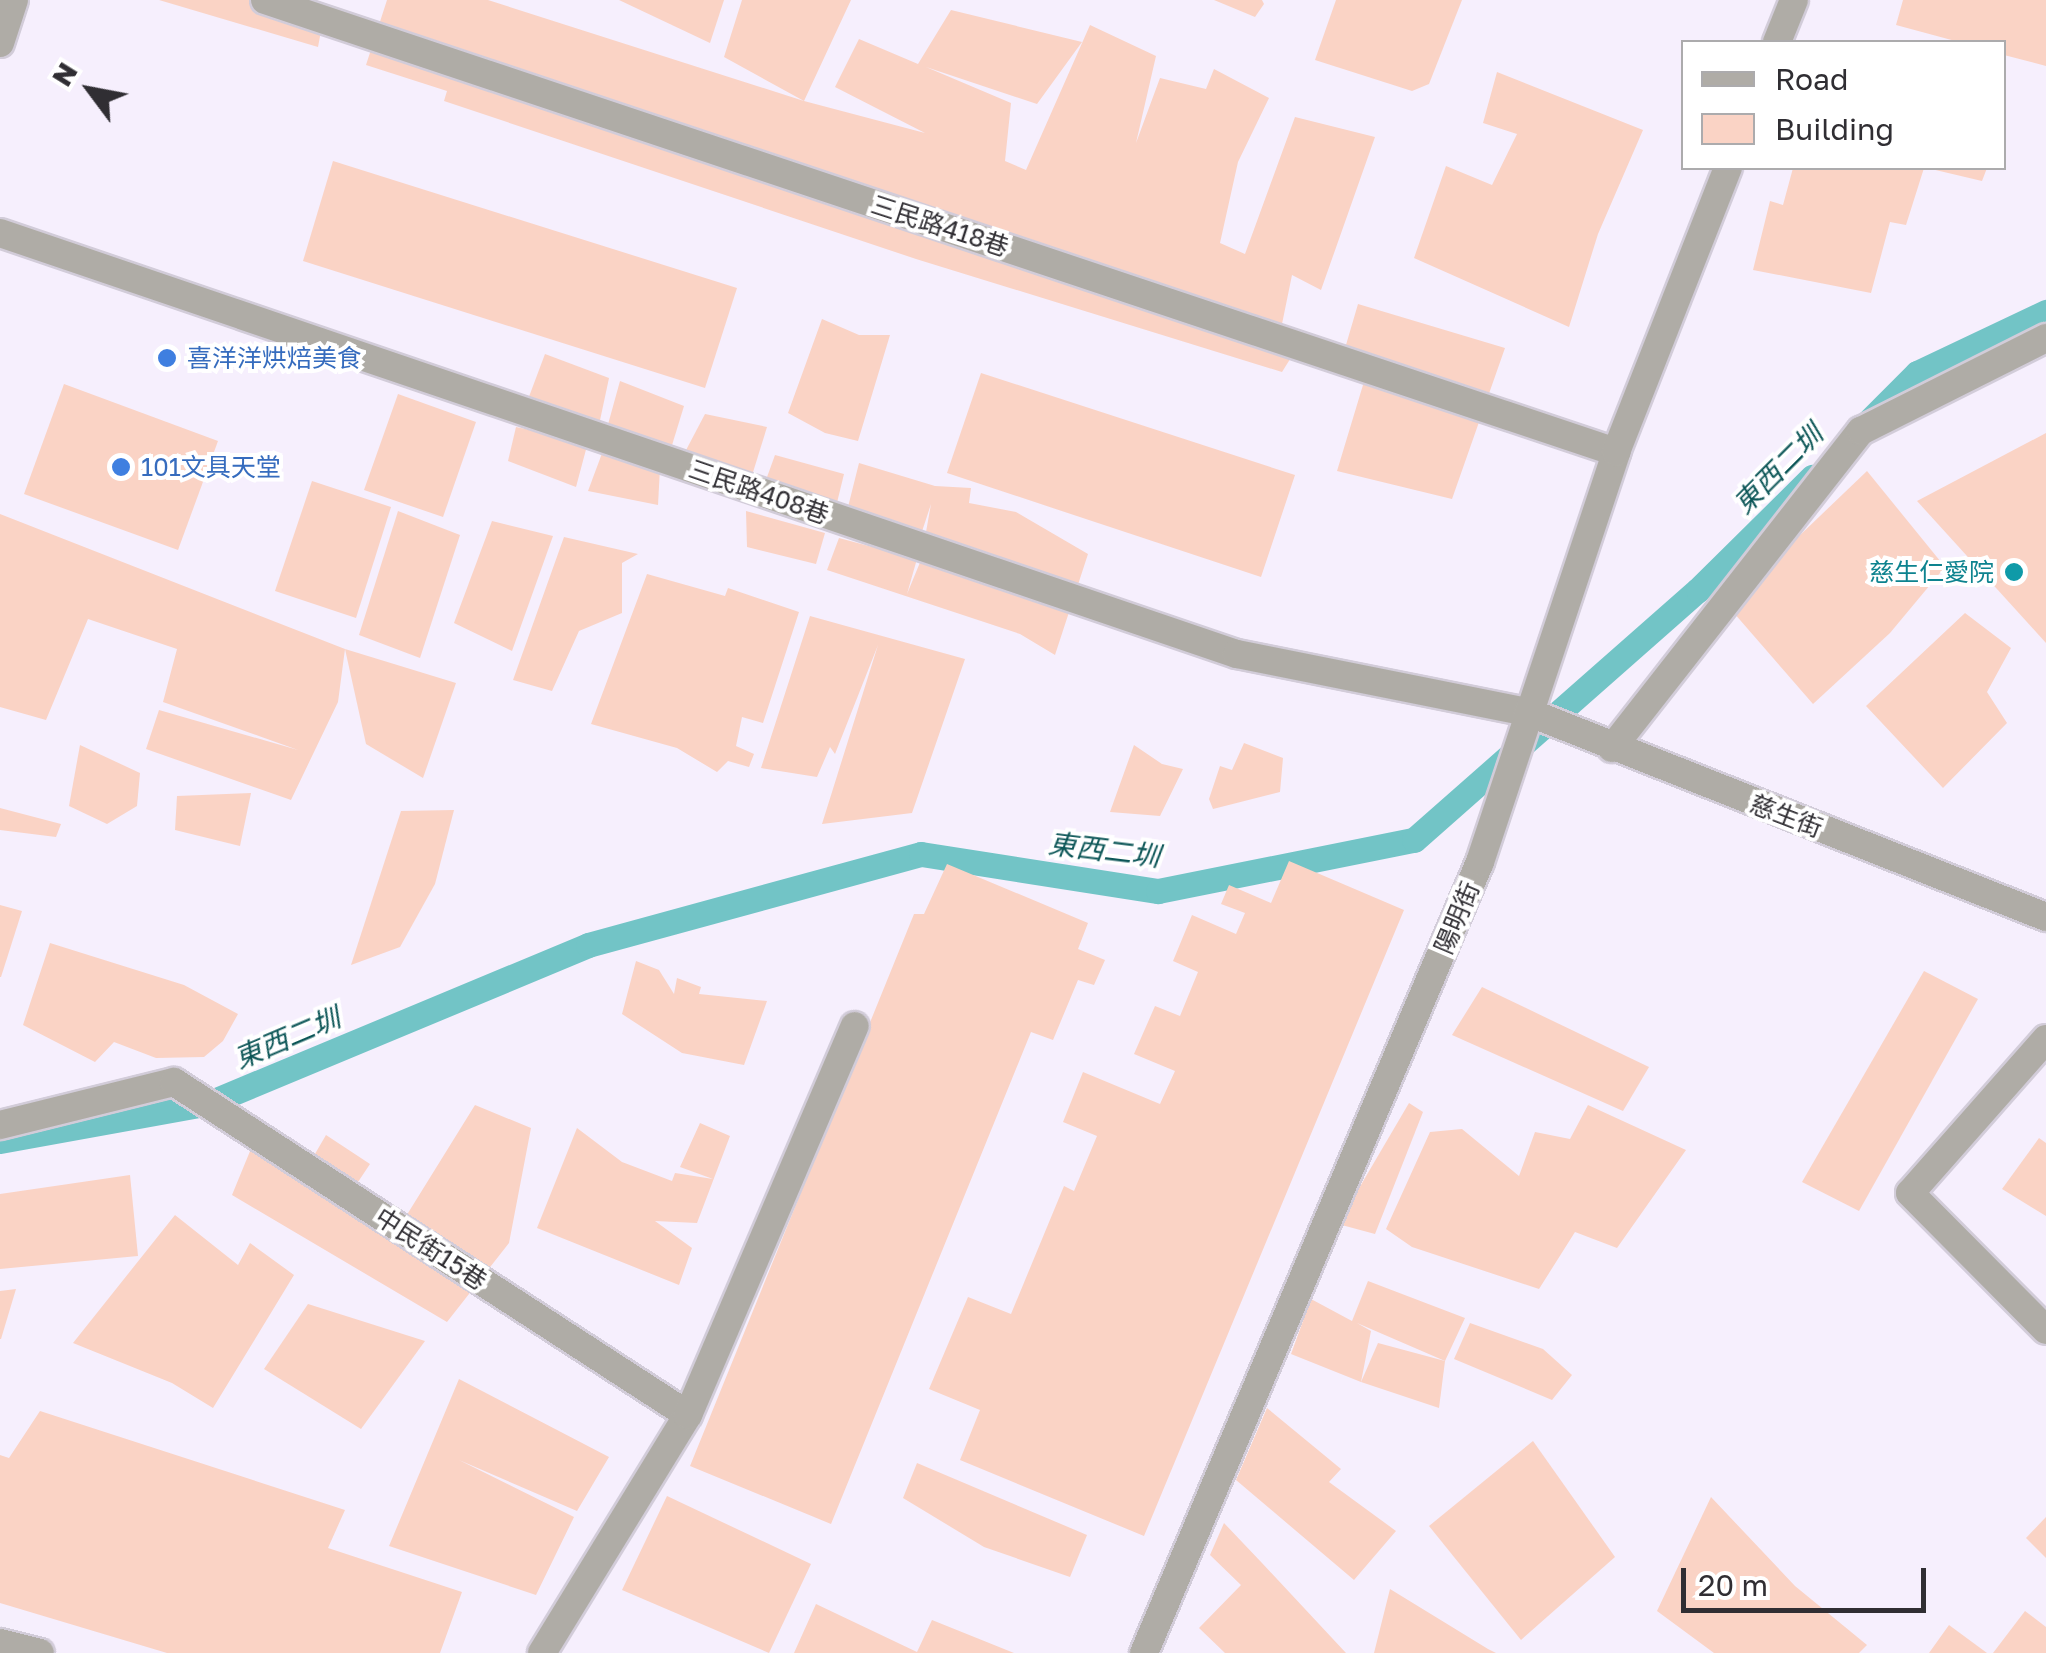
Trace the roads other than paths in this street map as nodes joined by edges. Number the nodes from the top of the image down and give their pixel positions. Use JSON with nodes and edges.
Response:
{"nodes":[{"id":1,"x":14,"y":0,"type":"edge"},
{"id":2,"x":265,"y":0,"type":"edge"},
{"id":3,"x":1794,"y":0,"type":"edge"},
{"id":4,"x":1778,"y":40,"type":"edge"},
{"id":5,"x":0,"y":43,"type":"edge"},
{"id":6,"x":1727,"y":170,"type":"edge"},
{"id":7,"x":0,"y":234,"type":"edge"},
{"id":8,"x":2046,"y":338,"type":"edge"},
{"id":9,"x":1616,"y":452,"type":"junction"},
{"id":10,"x":1528,"y":712,"type":"junction"},
{"id":11,"x":1612,"y":748,"type":"junction"},
{"id":12,"x":2046,"y":917,"type":"edge"},
{"id":13,"x":855,"y":1026,"type":"dead end"},
{"id":14,"x":2046,"y":1040,"type":"edge"},
{"id":15,"x":0,"y":1125,"type":"edge"},
{"id":16,"x":2046,"y":1330,"type":"edge"},
{"id":17,"x":688,"y":1416,"type":"junction"},
{"id":18,"x":0,"y":1643,"type":"edge"},
{"id":19,"x":40,"y":1653,"type":"edge"},
{"id":20,"x":542,"y":1653,"type":"edge"},
{"id":21,"x":1144,"y":1653,"type":"edge"}],
"edges":[{"from":1,"to":5,"type":"street"},
{"from":2,"to":9,"type":"street","name":"三民路418巷"},
{"from":3,"to":4,"type":"street"},
{"from":6,"to":9,"type":"street","name":"陽明街"},
{"from":7,"to":10,"type":"street","name":"三民路408巷"},
{"from":8,"to":11,"type":"street"},
{"from":9,"to":10,"type":"street","name":"陽明街"},
{"from":10,"to":11,"type":"street","name":"慈生街"},
{"from":10,"to":21,"type":"street","name":"陽明街"},
{"from":11,"to":12,"type":"street","name":"慈生街"},
{"from":13,"to":17,"type":"street"},
{"from":14,"to":16,"type":"street"},
{"from":15,"to":17,"type":"street","name":"中民街15巷"},
{"from":17,"to":20,"type":"street"},
{"from":18,"to":19,"type":"street"}]}
